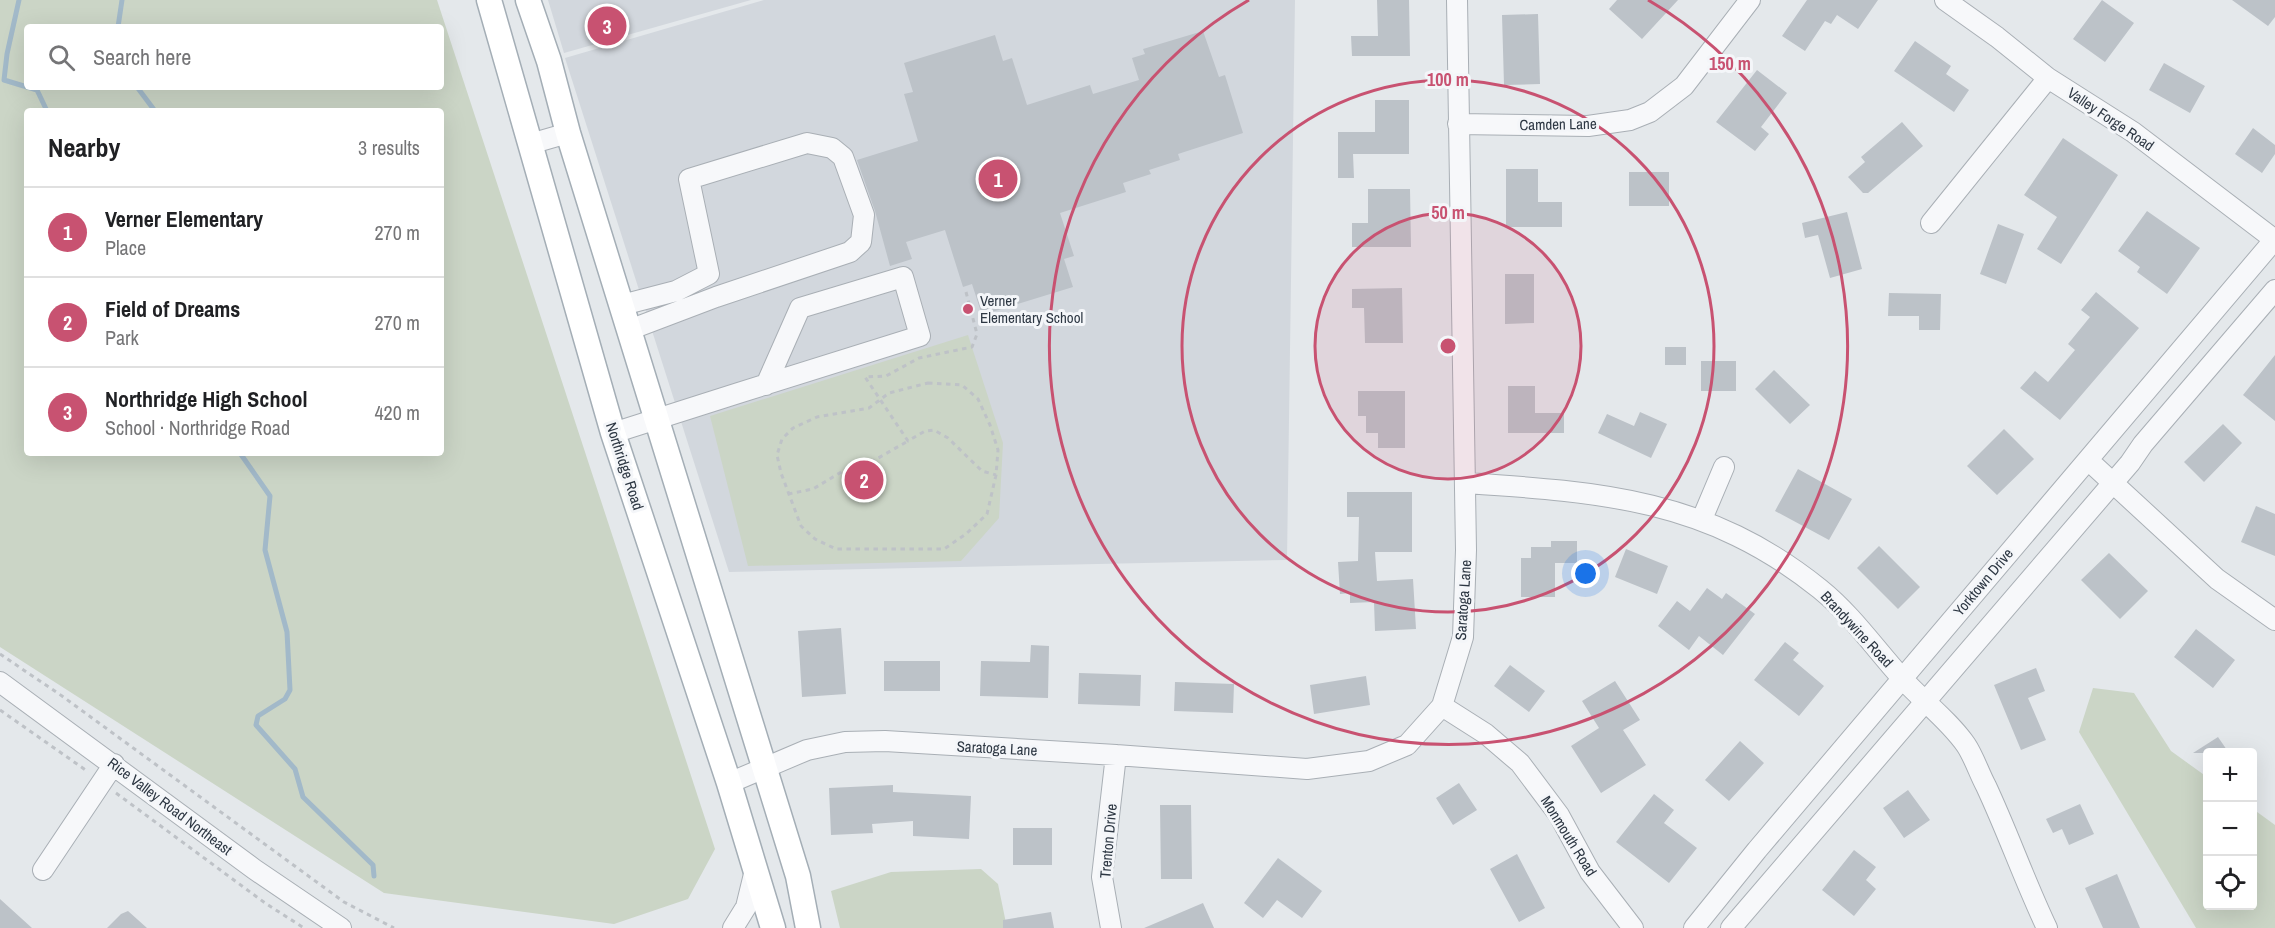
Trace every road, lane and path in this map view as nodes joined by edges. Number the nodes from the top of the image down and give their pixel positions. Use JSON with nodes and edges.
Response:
{"nodes":[{"id":1,"x":489,"y":0,"type":"edge"},
{"id":2,"x":528,"y":0,"type":"edge"},
{"id":3,"x":1457,"y":0,"type":"edge"},
{"id":4,"x":1750,"y":0,"type":"edge"},
{"id":5,"x":1946,"y":0,"type":"edge"},
{"id":6,"x":2048,"y":78,"type":"junction"},
{"id":7,"x":1458,"y":124,"type":"junction"},
{"id":8,"x":568,"y":133,"type":"junction"},
{"id":9,"x":530,"y":144,"type":"junction"},
{"id":10,"x":1932,"y":222,"type":"dead end"},
{"id":11,"x":2275,"y":239,"type":"edge"},
{"id":12,"x":709,"y":274,"type":"junction"},
{"id":13,"x":2275,"y":290,"type":"edge"},
{"id":14,"x":966,"y":292,"type":"dead end"},
{"id":15,"x":716,"y":297,"type":"junction"},
{"id":16,"x":622,"y":305,"type":"junction"},
{"id":17,"x":629,"y":330,"type":"junction"},
{"id":18,"x":766,"y":385,"type":"junction"},
{"id":19,"x":880,"y":399,"type":"junction"},
{"id":20,"x":657,"y":419,"type":"junction"},
{"id":21,"x":613,"y":433,"type":"junction"},
{"id":22,"x":908,"y":441,"type":"junction"},
{"id":23,"x":2088,"y":460,"type":"junction"},
{"id":24,"x":1724,"y":467,"type":"dead end"},
{"id":25,"x":996,"y":475,"type":"junction"},
{"id":26,"x":1466,"y":483,"type":"junction"},
{"id":27,"x":2112,"y":483,"type":"junction"},
{"id":28,"x":788,"y":494,"type":"junction"},
{"id":29,"x":1702,"y":519,"type":"junction"},
{"id":30,"x":2275,"y":620,"type":"edge"},
{"id":31,"x":0,"y":654,"type":"edge"},
{"id":32,"x":1902,"y":678,"type":"junction"},
{"id":33,"x":0,"y":682,"type":"edge"},
{"id":34,"x":1926,"y":704,"type":"junction"},
{"id":35,"x":1442,"y":706,"type":"junction"},
{"id":36,"x":0,"y":710,"type":"edge"},
{"id":37,"x":1116,"y":754,"type":"junction"},
{"id":38,"x":114,"y":764,"type":"junction"},
{"id":39,"x":764,"y":767,"type":"junction"},
{"id":40,"x":102,"y":782,"type":"junction"},
{"id":41,"x":729,"y":783,"type":"junction"},
{"id":42,"x":44,"y":870,"type":"dead end"},
{"id":43,"x":755,"y":870,"type":"junction"},
{"id":44,"x":304,"y":928,"type":"edge"},
{"id":45,"x":341,"y":928,"type":"edge"},
{"id":46,"x":394,"y":928,"type":"edge"},
{"id":47,"x":733,"y":928,"type":"edge"},
{"id":48,"x":773,"y":928,"type":"edge"},
{"id":49,"x":808,"y":928,"type":"edge"},
{"id":50,"x":1111,"y":928,"type":"edge"},
{"id":51,"x":1633,"y":928,"type":"edge"},
{"id":52,"x":1694,"y":928,"type":"edge"},
{"id":53,"x":1731,"y":928,"type":"edge"},
{"id":54,"x":2047,"y":928,"type":"edge"}],
"edges":[{"from":1,"to":9,"type":"main road","name":"Northridge Road"},
{"from":2,"to":8,"type":"main road"},
{"from":3,"to":7,"type":"street","name":"Saratoga Lane"},
{"from":4,"to":7,"type":"street","name":"Camden Lane"},
{"from":5,"to":6,"type":"street","name":"Valley Forge Road"},
{"from":6,"to":10,"type":"street"},
{"from":6,"to":11,"type":"street","name":"Valley Forge Road"},
{"from":7,"to":26,"type":"street","name":"Saratoga Lane"},
{"from":8,"to":9,"type":"street"},
{"from":8,"to":16,"type":"main road"},
{"from":9,"to":21,"type":"main road","name":"Northridge Road"},
{"from":11,"to":23,"type":"street","name":"Yorktown Drive"},
{"from":12,"to":15,"type":"street"},
{"from":12,"to":15,"type":"street"},
{"from":12,"to":16,"type":"street"},
{"from":13,"to":27,"type":"street"},
{"from":14,"to":19,"type":"path"},
{"from":15,"to":17,"type":"street"},
{"from":16,"to":17,"type":"main road"},
{"from":17,"to":20,"type":"main road"},
{"from":18,"to":18,"type":"street"},
{"from":18,"to":20,"type":"street"},
{"from":19,"to":22,"type":"path"},
{"from":19,"to":25,"type":"path"},
{"from":19,"to":28,"type":"path"},
{"from":20,"to":21,"type":"street"},
{"from":20,"to":39,"type":"main road"},
{"from":21,"to":41,"type":"main road","name":"Northridge Road"},
{"from":22,"to":25,"type":"path"},
{"from":22,"to":28,"type":"path"},
{"from":23,"to":27,"type":"street"},
{"from":23,"to":32,"type":"street","name":"Yorktown Drive"},
{"from":24,"to":29,"type":"street"},
{"from":25,"to":28,"type":"path"},
{"from":26,"to":29,"type":"street","name":"Brandywine Road"},
{"from":26,"to":35,"type":"street","name":"Saratoga Lane"},
{"from":27,"to":30,"type":"street"},
{"from":27,"to":34,"type":"street"},
{"from":29,"to":32,"type":"street","name":"Brandywine Road"},
{"from":31,"to":46,"type":"path"},
{"from":32,"to":34,"type":"street","name":"Brandywine Road"},
{"from":32,"to":52,"type":"street","name":"Yorktown Drive"},
{"from":33,"to":38,"type":"street","name":"Rice Valley Road Northeast"},
{"from":34,"to":53,"type":"street"},
{"from":34,"to":54,"type":"street","name":"Brandywine Road"},
{"from":35,"to":37,"type":"street","name":"Saratoga Lane"},
{"from":35,"to":51,"type":"street","name":"Monmouth Road"},
{"from":36,"to":40,"type":"path"},
{"from":37,"to":39,"type":"street","name":"Saratoga Lane"},
{"from":37,"to":50,"type":"street","name":"Trenton Drive"},
{"from":38,"to":40,"type":"street"},
{"from":38,"to":45,"type":"street","name":"Rice Valley Road Northeast"},
{"from":39,"to":41,"type":"street","name":"Saratoga Lane"},
{"from":39,"to":49,"type":"main road"},
{"from":40,"to":42,"type":"street"},
{"from":40,"to":44,"type":"path"},
{"from":41,"to":43,"type":"main road","name":"Northridge Road"},
{"from":43,"to":47,"type":"street"},
{"from":43,"to":48,"type":"main road","name":"Northridge Road"}]}
